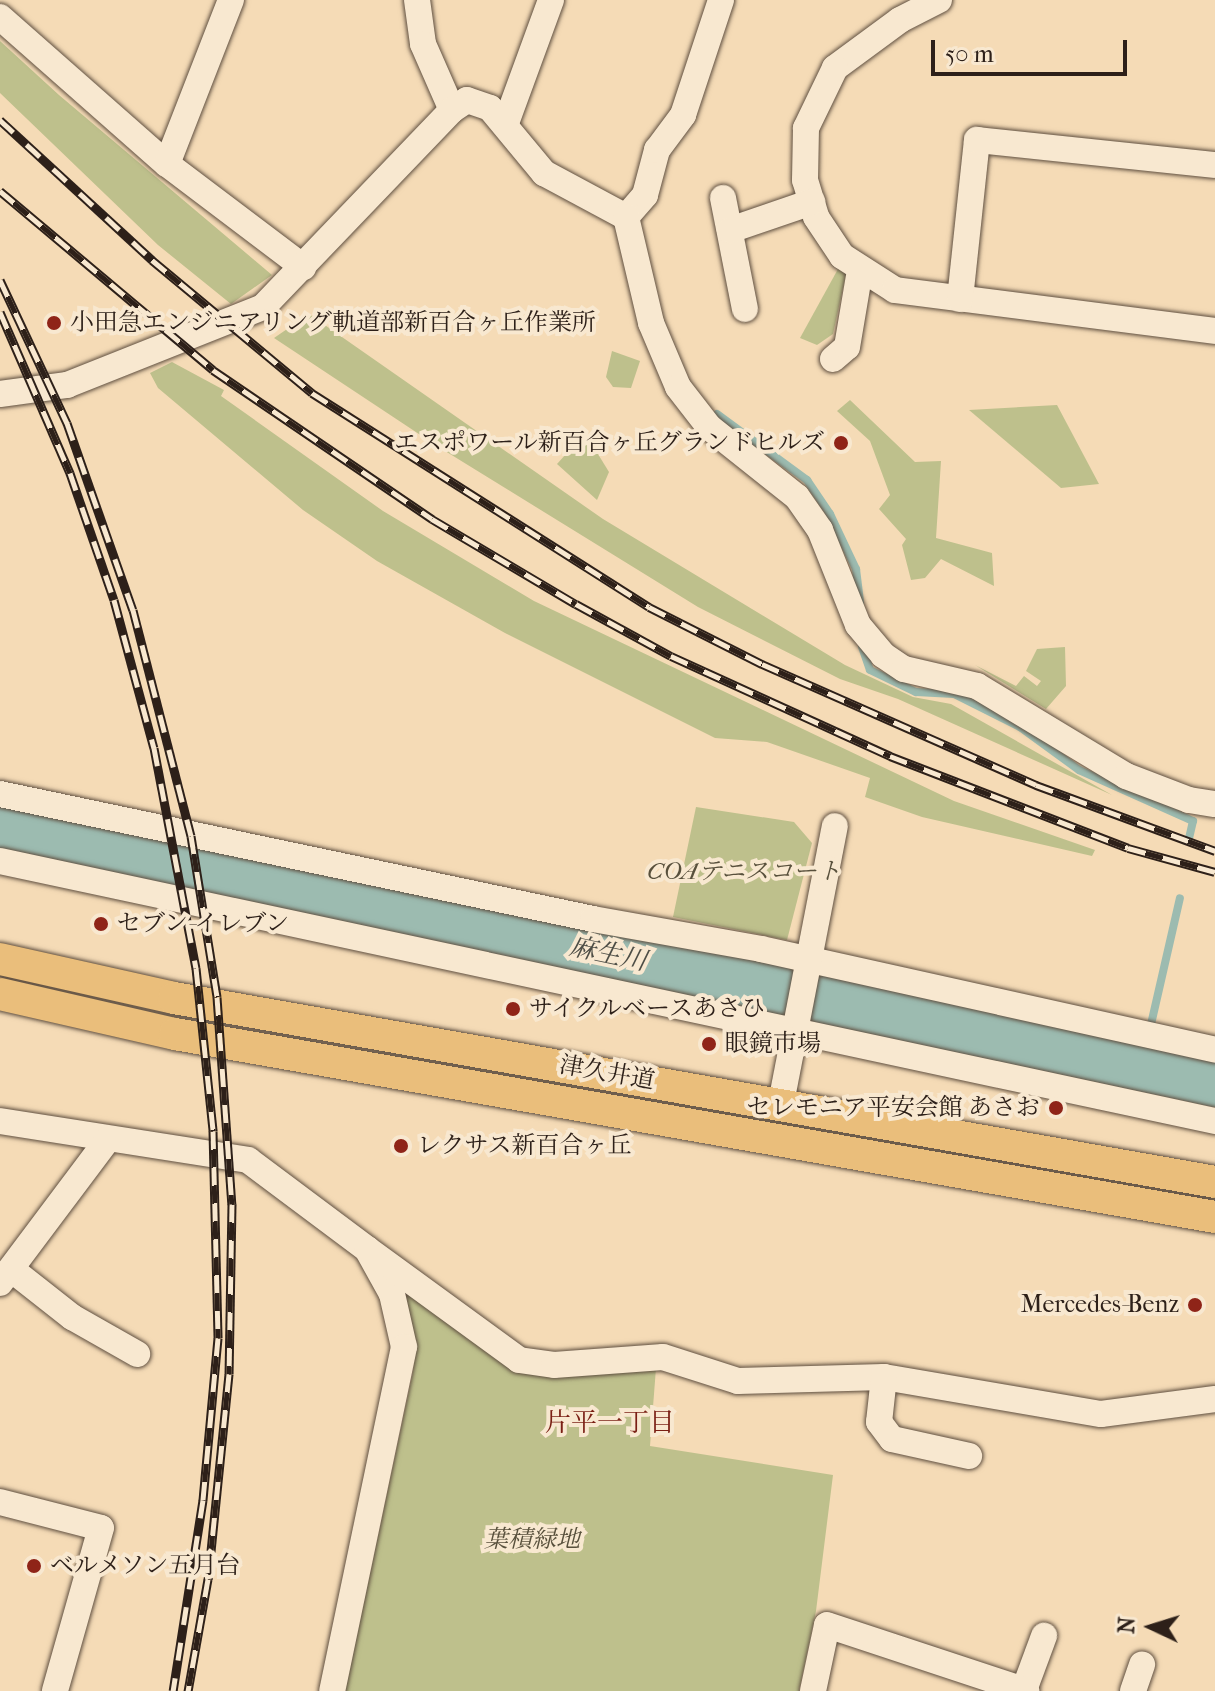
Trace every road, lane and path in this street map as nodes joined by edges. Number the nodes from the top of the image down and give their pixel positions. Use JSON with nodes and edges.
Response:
{"nodes":[{"id":1,"x":417,"y":0,"type":"edge"},
{"id":2,"x":551,"y":0,"type":"edge"},
{"id":3,"x":721,"y":0,"type":"edge"},
{"id":4,"x":939,"y":0,"type":"edge"},
{"id":5,"x":227,"y":3,"type":"edge"},
{"id":6,"x":0,"y":17,"type":"edge"},
{"id":7,"x":452,"y":110,"type":"junction"},
{"id":8,"x":506,"y":123,"type":"junction"},
{"id":9,"x":167,"y":164,"type":"junction"},
{"id":10,"x":1215,"y":165,"type":"edge"},
{"id":11,"x":723,"y":198,"type":"dead end"},
{"id":12,"x":812,"y":202,"type":"junction"},
{"id":13,"x":626,"y":217,"type":"junction"},
{"id":14,"x":730,"y":230,"type":"junction"},
{"id":15,"x":303,"y":267,"type":"junction"},
{"id":16,"x":860,"y":270,"type":"junction"},
{"id":17,"x":960,"y":299,"type":"junction"},
{"id":18,"x":745,"y":309,"type":"dead end"},
{"id":19,"x":1215,"y":331,"type":"edge"},
{"id":20,"x":833,"y":359,"type":"dead end"},
{"id":21,"x":0,"y":394,"type":"edge"},
{"id":22,"x":0,"y":794,"type":"edge"},
{"id":23,"x":1215,"y":804,"type":"edge"},
{"id":24,"x":835,"y":826,"type":"dead end"},
{"id":25,"x":0,"y":861,"type":"edge"},
{"id":26,"x":0,"y":959,"type":"edge"},
{"id":27,"x":808,"y":967,"type":"junction"},
{"id":28,"x":0,"y":994,"type":"edge"},
{"id":29,"x":797,"y":1024,"type":"junction"},
{"id":30,"x":1215,"y":1050,"type":"edge"},
{"id":31,"x":781,"y":1103,"type":"junction"},
{"id":32,"x":0,"y":1121,"type":"edge"},
{"id":33,"x":1215,"y":1121,"type":"edge"},
{"id":34,"x":108,"y":1139,"type":"junction"},
{"id":35,"x":1215,"y":1182,"type":"edge"},
{"id":36,"x":1215,"y":1217,"type":"edge"},
{"id":37,"x":367,"y":1249,"type":"junction"},
{"id":38,"x":6,"y":1276,"type":"edge"},
{"id":39,"x":137,"y":1354,"type":"dead end"},
{"id":40,"x":884,"y":1377,"type":"junction"},
{"id":41,"x":1215,"y":1399,"type":"edge"},
{"id":42,"x":969,"y":1456,"type":"dead end"},
{"id":43,"x":0,"y":1502,"type":"edge"},
{"id":44,"x":1044,"y":1636,"type":"dead end"},
{"id":45,"x":1142,"y":1665,"type":"dead end"},
{"id":46,"x":1025,"y":1690,"type":"edge"},
{"id":47,"x":55,"y":1691,"type":"edge"},
{"id":48,"x":332,"y":1691,"type":"edge"},
{"id":49,"x":813,"y":1691,"type":"edge"},
{"id":50,"x":1133,"y":1691,"type":"edge"}],
"edges":[{"from":1,"to":7,"type":"street"},
{"from":2,"to":8,"type":"street"},
{"from":3,"to":13,"type":"street"},
{"from":4,"to":12,"type":"street"},
{"from":5,"to":9,"type":"street"},
{"from":6,"to":9,"type":"street"},
{"from":7,"to":8,"type":"street"},
{"from":7,"to":15,"type":"street"},
{"from":8,"to":13,"type":"street"},
{"from":9,"to":15,"type":"street"},
{"from":10,"to":17,"type":"street"},
{"from":11,"to":14,"type":"street"},
{"from":12,"to":14,"type":"street"},
{"from":12,"to":16,"type":"street"},
{"from":13,"to":23,"type":"street"},
{"from":14,"to":18,"type":"street"},
{"from":15,"to":21,"type":"street"},
{"from":16,"to":17,"type":"street"},
{"from":16,"to":20,"type":"street"},
{"from":17,"to":19,"type":"street"},
{"from":22,"to":27,"type":"street"},
{"from":24,"to":27,"type":"street"},
{"from":25,"to":29,"type":"street"},
{"from":26,"to":31,"type":"main road","name":"津久井道"},
{"from":27,"to":29,"type":"street"},
{"from":27,"to":30,"type":"street"},
{"from":28,"to":36,"type":"main road","name":"津久井道"},
{"from":29,"to":31,"type":"street"},
{"from":29,"to":33,"type":"street"},
{"from":31,"to":35,"type":"main road","name":"津久井道"},
{"from":32,"to":34,"type":"street"},
{"from":34,"to":37,"type":"street"},
{"from":34,"to":38,"type":"street"},
{"from":37,"to":40,"type":"street"},
{"from":37,"to":48,"type":"street"},
{"from":38,"to":39,"type":"street"},
{"from":40,"to":41,"type":"street"},
{"from":40,"to":42,"type":"street"},
{"from":43,"to":47,"type":"street"},
{"from":44,"to":46,"type":"street"},
{"from":45,"to":50,"type":"street"},
{"from":46,"to":49,"type":"street"}]}
